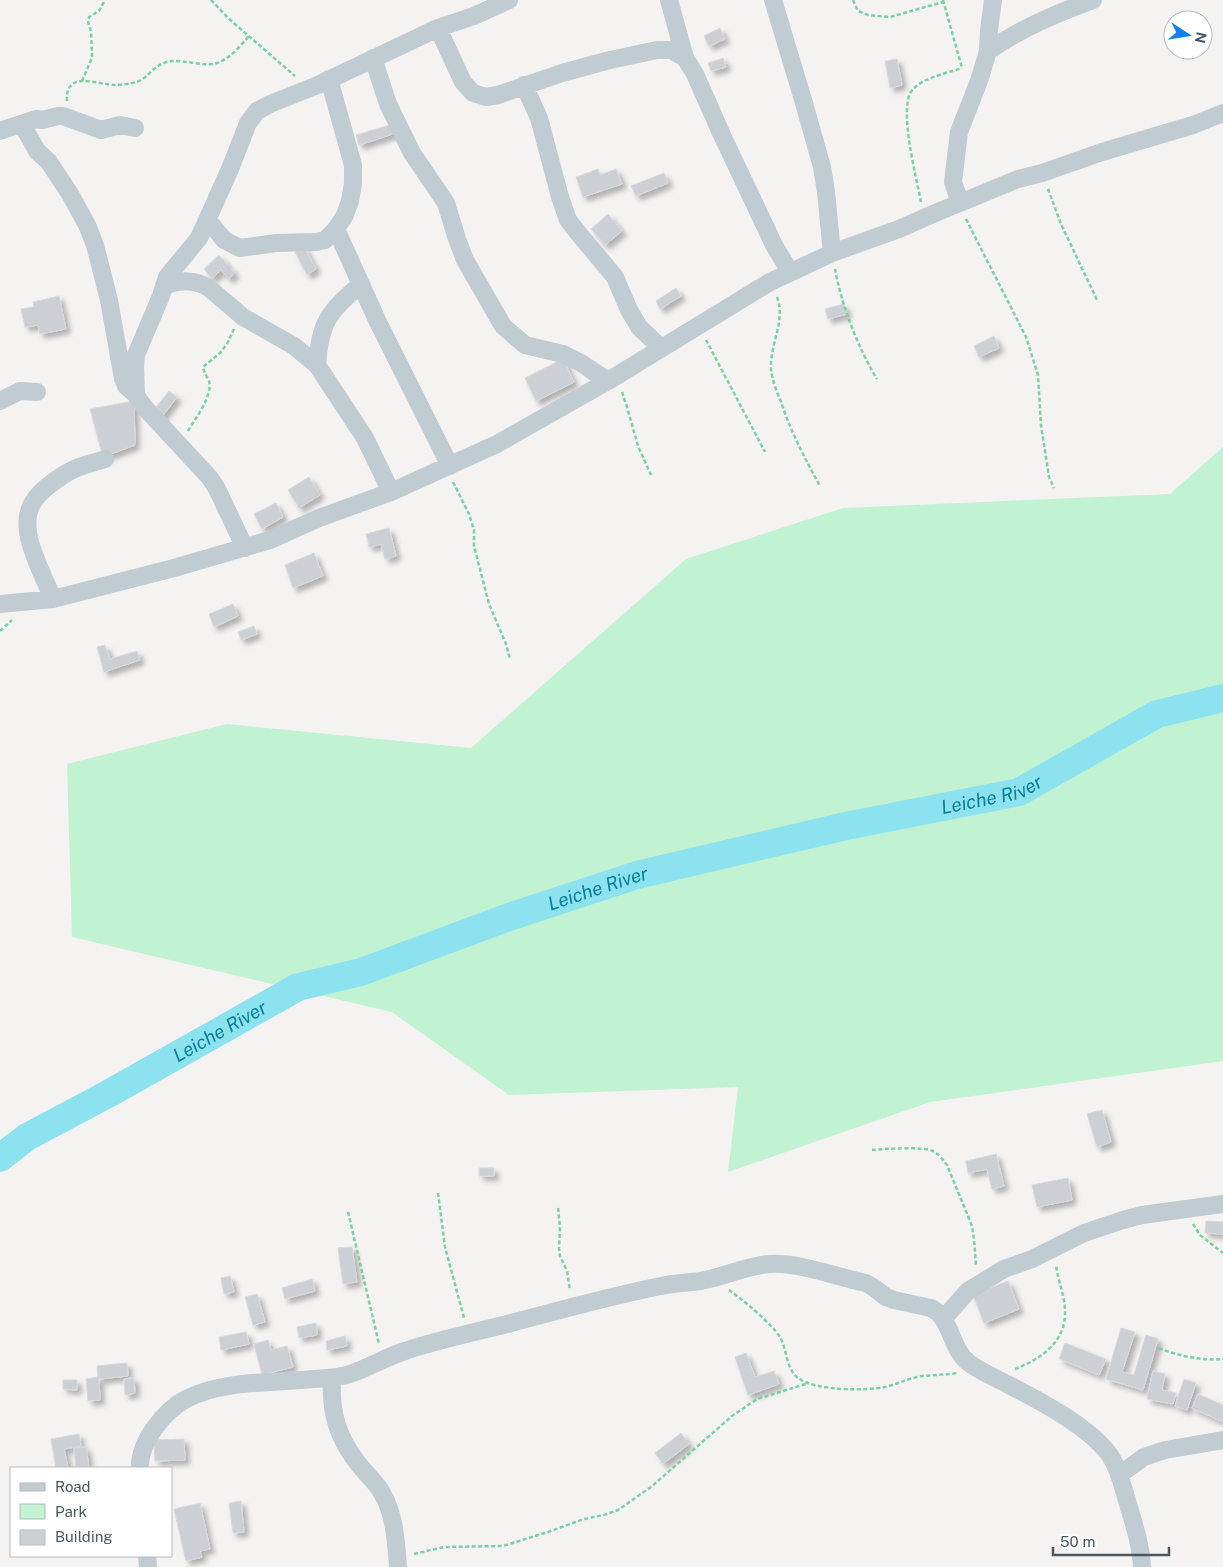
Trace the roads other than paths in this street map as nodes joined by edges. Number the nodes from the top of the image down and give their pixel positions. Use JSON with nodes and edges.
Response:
{"nodes":[{"id":1,"x":509,"y":0,"type":"edge"},
{"id":2,"x":669,"y":0,"type":"edge"},
{"id":3,"x":773,"y":0,"type":"edge"},
{"id":4,"x":993,"y":0,"type":"edge"},
{"id":5,"x":1093,"y":0,"type":"edge"},
{"id":6,"x":438,"y":28,"type":"junction"},
{"id":7,"x":988,"y":51,"type":"junction"},
{"id":8,"x":373,"y":58,"type":"junction"},
{"id":9,"x":685,"y":58,"type":"junction"},
{"id":10,"x":329,"y":79,"type":"junction"},
{"id":11,"x":524,"y":85,"type":"junction"},
{"id":12,"x":1223,"y":113,"type":"edge"},
{"id":13,"x":22,"y":124,"type":"junction"},
{"id":14,"x":136,"y":128,"type":"dead end"},
{"id":15,"x":0,"y":131,"type":"edge"},
{"id":16,"x":960,"y":203,"type":"junction"},
{"id":17,"x":208,"y":220,"type":"junction"},
{"id":18,"x":336,"y":229,"type":"junction"},
{"id":19,"x":832,"y":253,"type":"junction"},
{"id":20,"x":790,"y":272,"type":"junction"},
{"id":21,"x":361,"y":284,"type":"junction"},
{"id":22,"x":164,"y":286,"type":"junction"},
{"id":23,"x":662,"y":348,"type":"junction"},
{"id":24,"x":317,"y":365,"type":"junction"},
{"id":25,"x":611,"y":380,"type":"junction"},
{"id":26,"x":37,"y":392,"type":"dead end"},
{"id":27,"x":136,"y":395,"type":"junction"},
{"id":28,"x":0,"y":401,"type":"edge"},
{"id":29,"x":105,"y":459,"type":"dead end"},
{"id":30,"x":447,"y":467,"type":"junction"},
{"id":31,"x":391,"y":492,"type":"junction"},
{"id":32,"x":246,"y":548,"type":"junction"},
{"id":33,"x":53,"y":599,"type":"junction"},
{"id":34,"x":0,"y":604,"type":"edge"},
{"id":35,"x":1223,"y":1204,"type":"edge"},
{"id":36,"x":943,"y":1319,"type":"junction"},
{"id":37,"x":332,"y":1378,"type":"junction"},
{"id":38,"x":1223,"y":1440,"type":"edge"},
{"id":39,"x":140,"y":1467,"type":"edge"},
{"id":40,"x":1119,"y":1475,"type":"junction"},
{"id":41,"x":398,"y":1562,"type":"edge"},
{"id":42,"x":1142,"y":1567,"type":"edge"}],
"edges":[{"from":1,"to":6,"type":"street"},
{"from":2,"to":9,"type":"street"},
{"from":3,"to":19,"type":"street"},
{"from":4,"to":7,"type":"street"},
{"from":5,"to":7,"type":"street"},
{"from":6,"to":8,"type":"street"},
{"from":6,"to":11,"type":"street"},
{"from":7,"to":16,"type":"street"},
{"from":8,"to":10,"type":"street"},
{"from":8,"to":25,"type":"street"},
{"from":9,"to":11,"type":"street"},
{"from":9,"to":20,"type":"street"},
{"from":10,"to":17,"type":"street"},
{"from":10,"to":18,"type":"street"},
{"from":11,"to":23,"type":"street"},
{"from":12,"to":16,"type":"street"},
{"from":13,"to":14,"type":"street"},
{"from":13,"to":15,"type":"street"},
{"from":13,"to":27,"type":"street"},
{"from":16,"to":19,"type":"street"},
{"from":17,"to":18,"type":"street"},
{"from":17,"to":22,"type":"street"},
{"from":18,"to":21,"type":"street"},
{"from":19,"to":20,"type":"street"},
{"from":20,"to":23,"type":"street"},
{"from":21,"to":24,"type":"street"},
{"from":21,"to":30,"type":"street"},
{"from":22,"to":24,"type":"street"},
{"from":22,"to":27,"type":"street"},
{"from":23,"to":25,"type":"street"},
{"from":24,"to":31,"type":"street"},
{"from":25,"to":30,"type":"street"},
{"from":26,"to":28,"type":"street"},
{"from":27,"to":32,"type":"street"},
{"from":29,"to":33,"type":"street"},
{"from":30,"to":31,"type":"street"},
{"from":31,"to":32,"type":"street"},
{"from":32,"to":33,"type":"street"},
{"from":33,"to":34,"type":"street"},
{"from":35,"to":36,"type":"street"},
{"from":36,"to":37,"type":"street"},
{"from":36,"to":40,"type":"street"},
{"from":37,"to":39,"type":"street"},
{"from":37,"to":41,"type":"street"},
{"from":38,"to":40,"type":"street"},
{"from":40,"to":42,"type":"street"}]}
